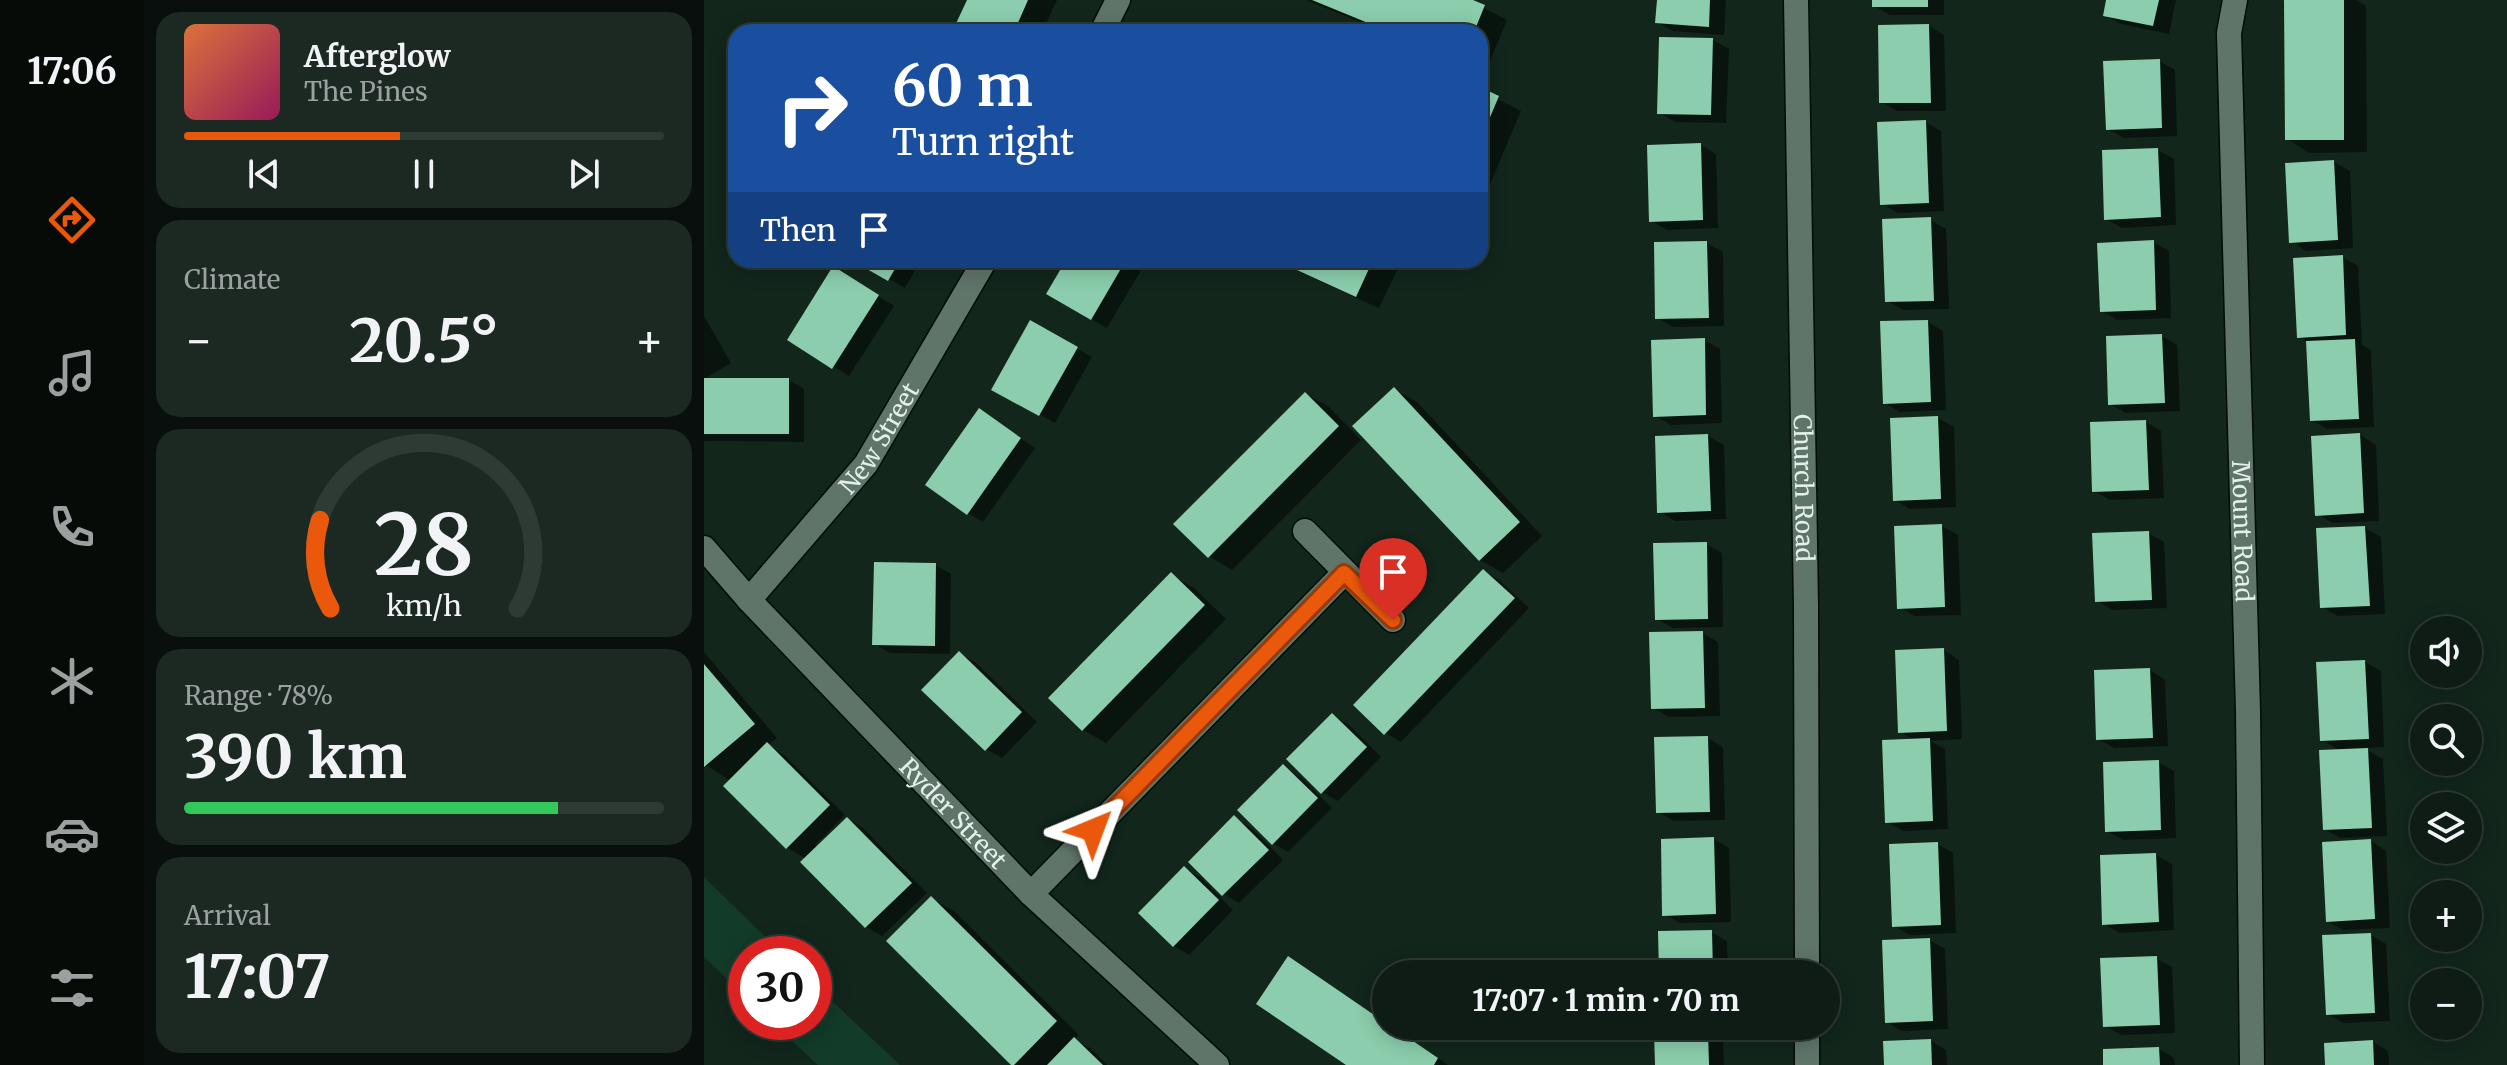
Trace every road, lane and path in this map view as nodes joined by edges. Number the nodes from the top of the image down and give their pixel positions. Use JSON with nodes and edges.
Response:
{"nodes":[{"id":1,"x":1118,"y":0,"type":"edge"},
{"id":2,"x":1796,"y":0,"type":"edge"},
{"id":3,"x":2235,"y":0,"type":"edge"},
{"id":4,"x":1111,"y":24,"type":"edge"},
{"id":5,"x":980,"y":268,"type":"edge"},
{"id":6,"x":1305,"y":531,"type":"dead end"},
{"id":7,"x":704,"y":548,"type":"edge"},
{"id":8,"x":1344,"y":573,"type":"junction"},
{"id":9,"x":749,"y":600,"type":"junction"},
{"id":10,"x":1393,"y":620,"type":"dead end"},
{"id":11,"x":1031,"y":894,"type":"junction"},
{"id":12,"x":1807,"y":960,"type":"edge"},
{"id":13,"x":1807,"y":1040,"type":"edge"},
{"id":14,"x":1217,"y":1065,"type":"edge"},
{"id":15,"x":1807,"y":1065,"type":"edge"},
{"id":16,"x":2252,"y":1065,"type":"edge"}],
"edges":[{"from":1,"to":4,"type":"street"},
{"from":2,"to":12,"type":"street","name":"Church Road"},
{"from":3,"to":16,"type":"street","name":"Mount Road"},
{"from":5,"to":9,"type":"street","name":"New Street"},
{"from":6,"to":8,"type":"street"},
{"from":7,"to":9,"type":"street","name":"Ryder Street"},
{"from":8,"to":10,"type":"street"},
{"from":8,"to":11,"type":"street"},
{"from":9,"to":11,"type":"street","name":"Ryder Street"},
{"from":11,"to":14,"type":"street","name":"Ryder Street"},
{"from":13,"to":15,"type":"street"}]}
